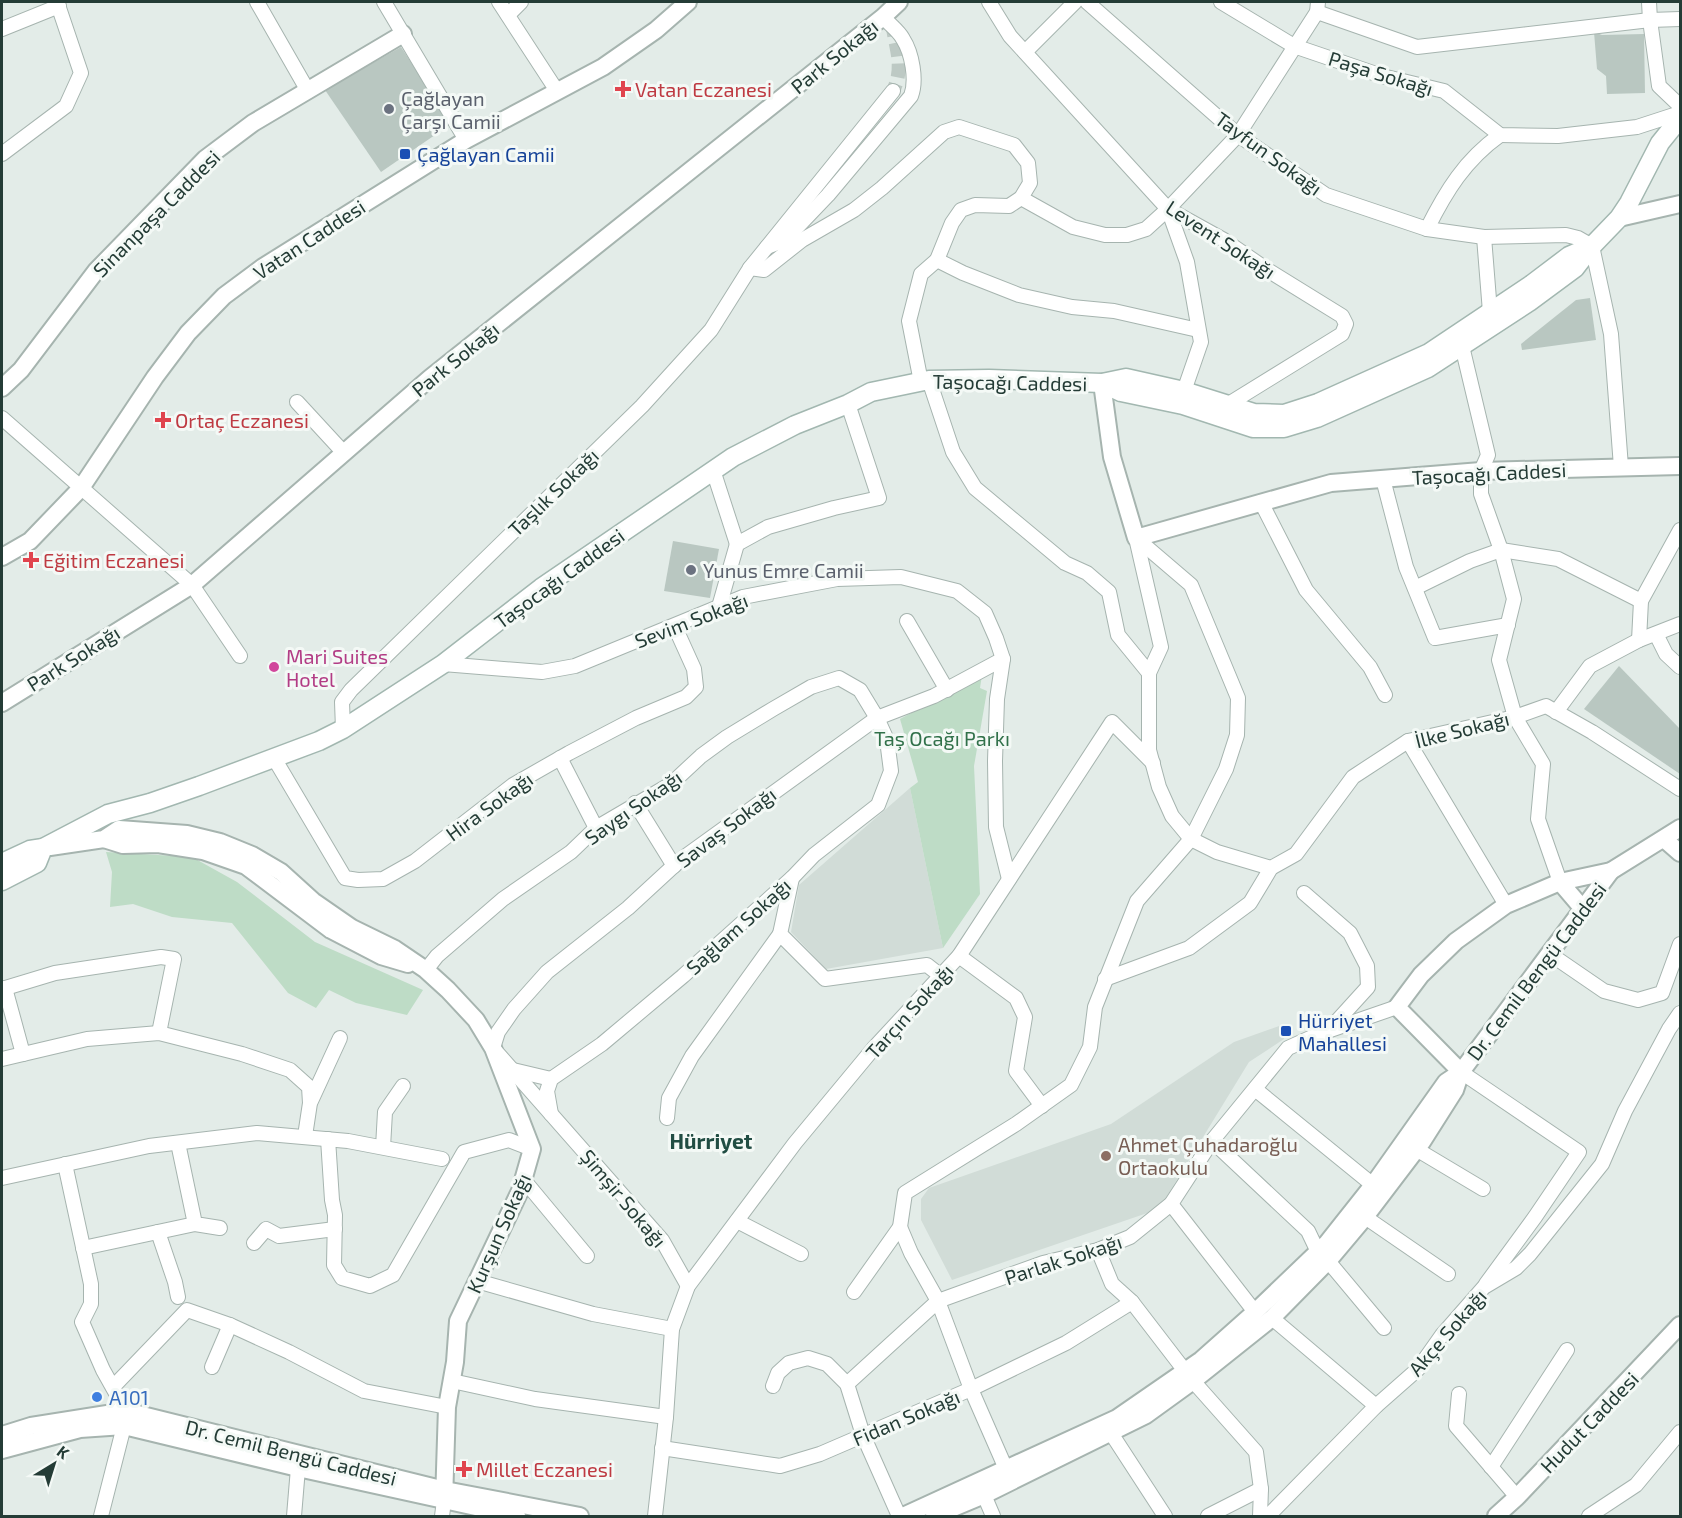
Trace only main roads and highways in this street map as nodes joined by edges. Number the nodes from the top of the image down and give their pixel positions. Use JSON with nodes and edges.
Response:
{"nodes":[{"id":1,"x":1680,"y":118,"type":"edge"},
{"id":2,"x":1592,"y":246,"type":"junction"},
{"id":3,"x":1102,"y":383,"type":"junction"},
{"id":4,"x":43,"y":848,"type":"junction"},
{"id":5,"x":2,"y":863,"type":"edge"},
{"id":6,"x":2,"y":881,"type":"edge"}],
"edges":[{"from":1,"to":2,"type":"main road"},
{"from":2,"to":3,"type":"main road"},
{"from":2,"to":3,"type":"main road"},
{"from":3,"to":4,"type":"main road","name":"Taşocağı Caddesi"},
{"from":4,"to":5,"type":"main road","name":"Taşocağı Caddesi"},
{"from":4,"to":6,"type":"main road","name":"Taşocağı Caddesi"}]}
